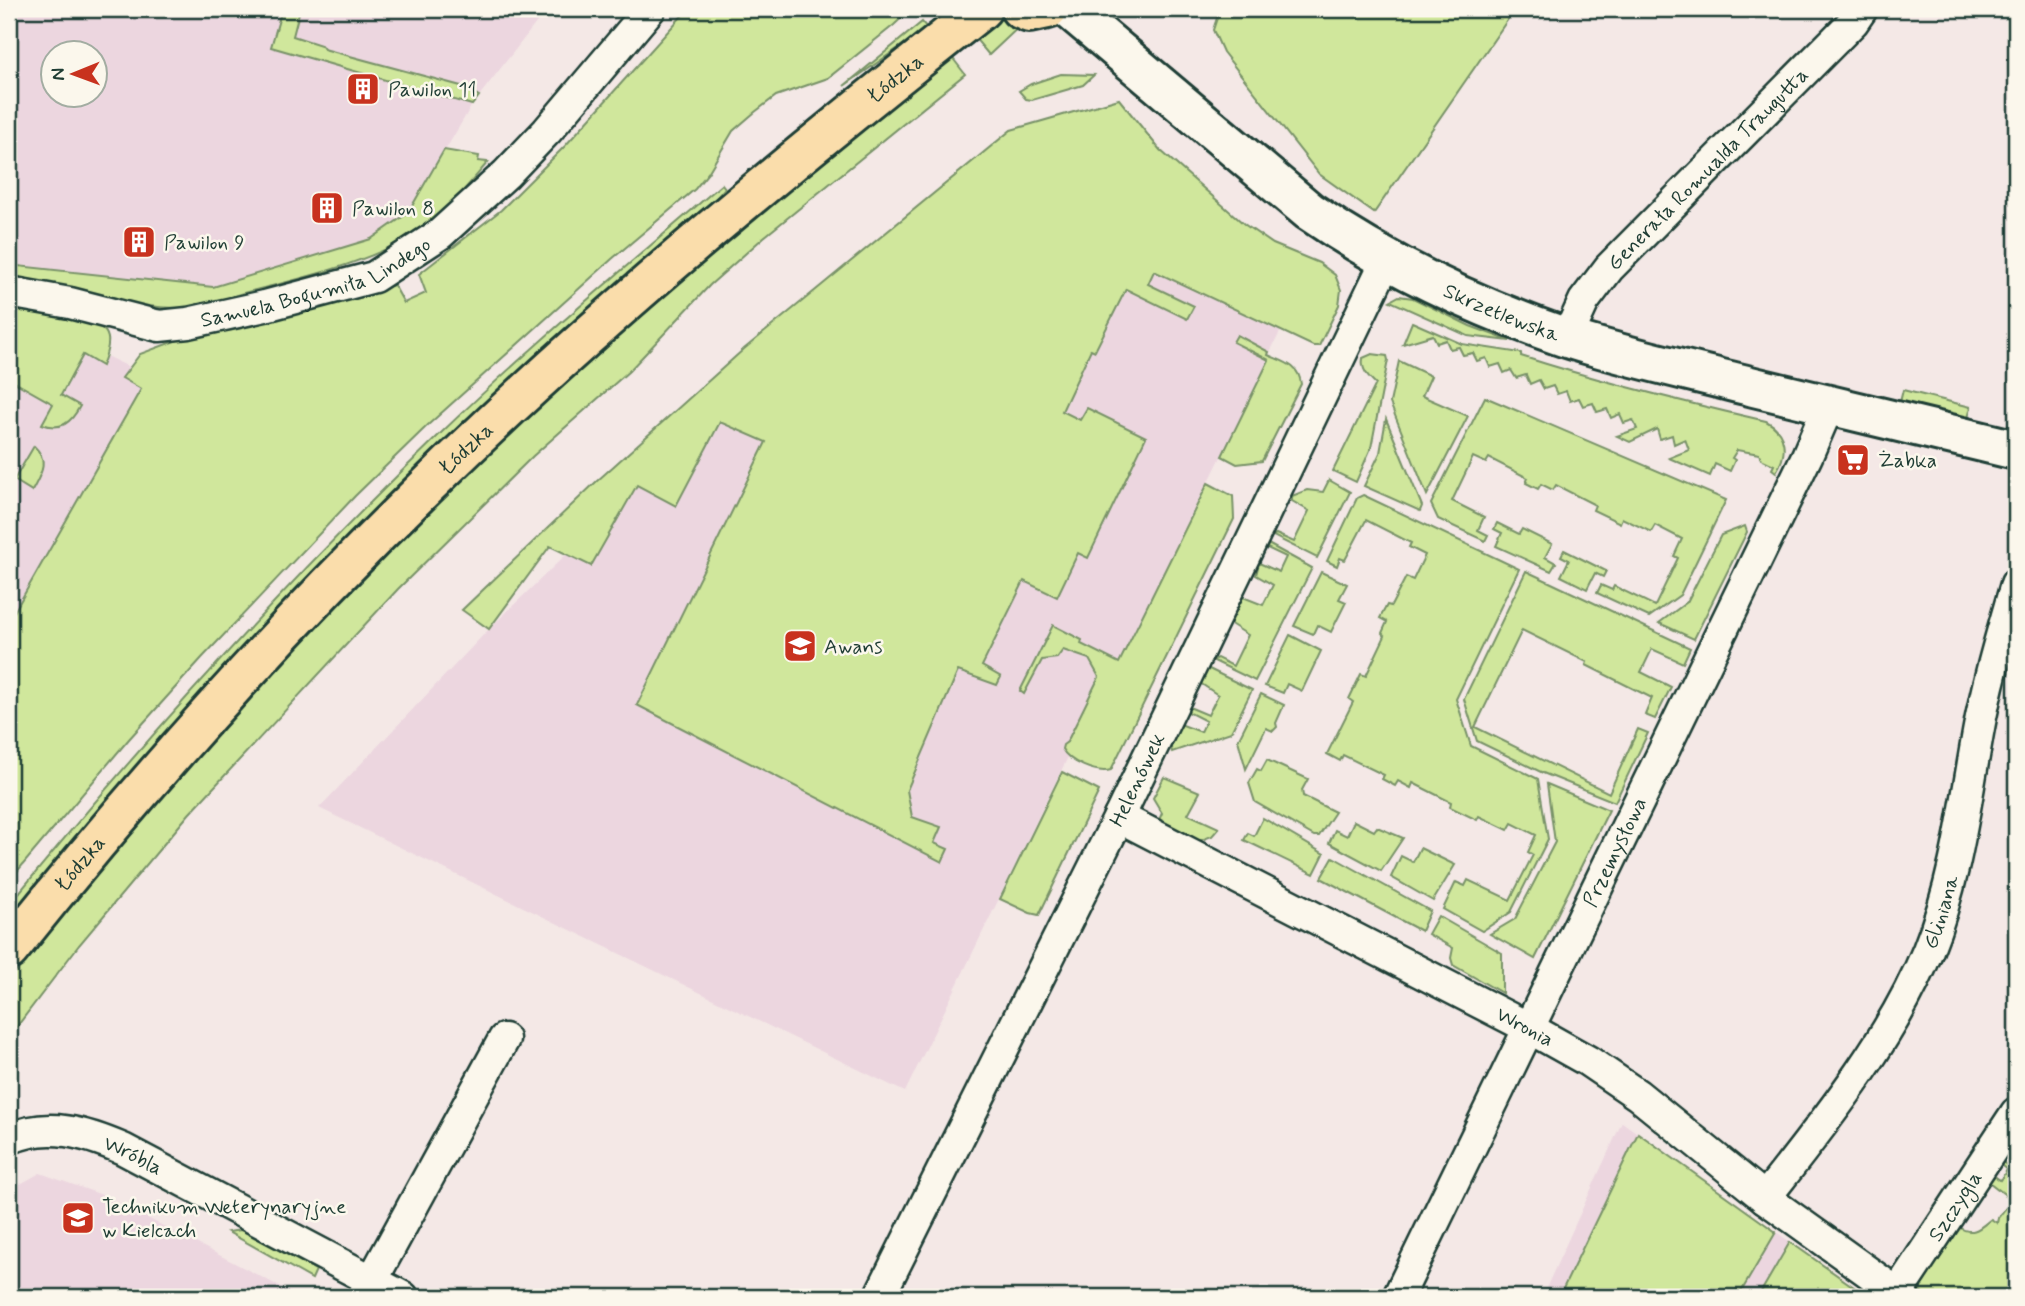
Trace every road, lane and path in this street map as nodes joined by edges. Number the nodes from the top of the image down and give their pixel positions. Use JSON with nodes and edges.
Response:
{"nodes":[{"id":1,"x":650,"y":9,"type":"edge"},
{"id":2,"x":982,"y":9,"type":"edge"},
{"id":3,"x":1020,"y":9,"type":"edge"},
{"id":4,"x":1048,"y":9,"type":"edge"},
{"id":5,"x":1069,"y":9,"type":"edge"},
{"id":6,"x":1862,"y":9,"type":"edge"},
{"id":7,"x":1387,"y":260,"type":"junction"},
{"id":8,"x":9,"y":292,"type":"edge"},
{"id":9,"x":1567,"y":338,"type":"junction"},
{"id":10,"x":1829,"y":405,"type":"junction"},
{"id":11,"x":2016,"y":450,"type":"edge"},
{"id":12,"x":2016,"y":584,"type":"edge"},
{"id":13,"x":1119,"y":817,"type":"junction"},
{"id":14,"x":9,"y":950,"type":"edge"},
{"id":15,"x":1530,"y":1028,"type":"junction"},
{"id":16,"x":504,"y":1039,"type":"dead end"},
{"id":17,"x":2016,"y":1113,"type":"edge"},
{"id":18,"x":9,"y":1139,"type":"edge"},
{"id":19,"x":1765,"y":1198,"type":"junction"},
{"id":20,"x":367,"y":1289,"type":"edge"},
{"id":21,"x":1900,"y":1295,"type":"edge"},
{"id":22,"x":403,"y":1297,"type":"edge"},
{"id":23,"x":879,"y":1297,"type":"edge"},
{"id":24,"x":1398,"y":1297,"type":"edge"}],
"edges":[{"from":1,"to":8,"type":"street","name":"Samuela Bogumiła Lindego"},
{"from":2,"to":14,"type":"main road","name":"Łódzka"},
{"from":3,"to":4,"type":"main road"},
{"from":5,"to":7,"type":"street","name":"Skrzetlewska"},
{"from":6,"to":9,"type":"street","name":"Generała Romualda Traugutta"},
{"from":7,"to":9,"type":"street","name":"Skrzetlewska"},
{"from":7,"to":13,"type":"street","name":"Helenówek"},
{"from":9,"to":10,"type":"street","name":"Skrzetlewska"},
{"from":10,"to":11,"type":"street","name":"Skrzetlewska"},
{"from":10,"to":15,"type":"street","name":"Przemysłowa"},
{"from":12,"to":19,"type":"street","name":"Gliniana"},
{"from":13,"to":15,"type":"street","name":"Wronia"},
{"from":13,"to":23,"type":"street","name":"Helenówek"},
{"from":15,"to":19,"type":"street","name":"Wronia"},
{"from":15,"to":24,"type":"street","name":"Przemysłowa"},
{"from":16,"to":20,"type":"street"},
{"from":17,"to":21,"type":"street","name":"Szczygla"},
{"from":18,"to":20,"type":"street","name":"Wróbla"},
{"from":19,"to":21,"type":"street","name":"Wronia"},
{"from":20,"to":22,"type":"street","name":"Wróbla"}]}
